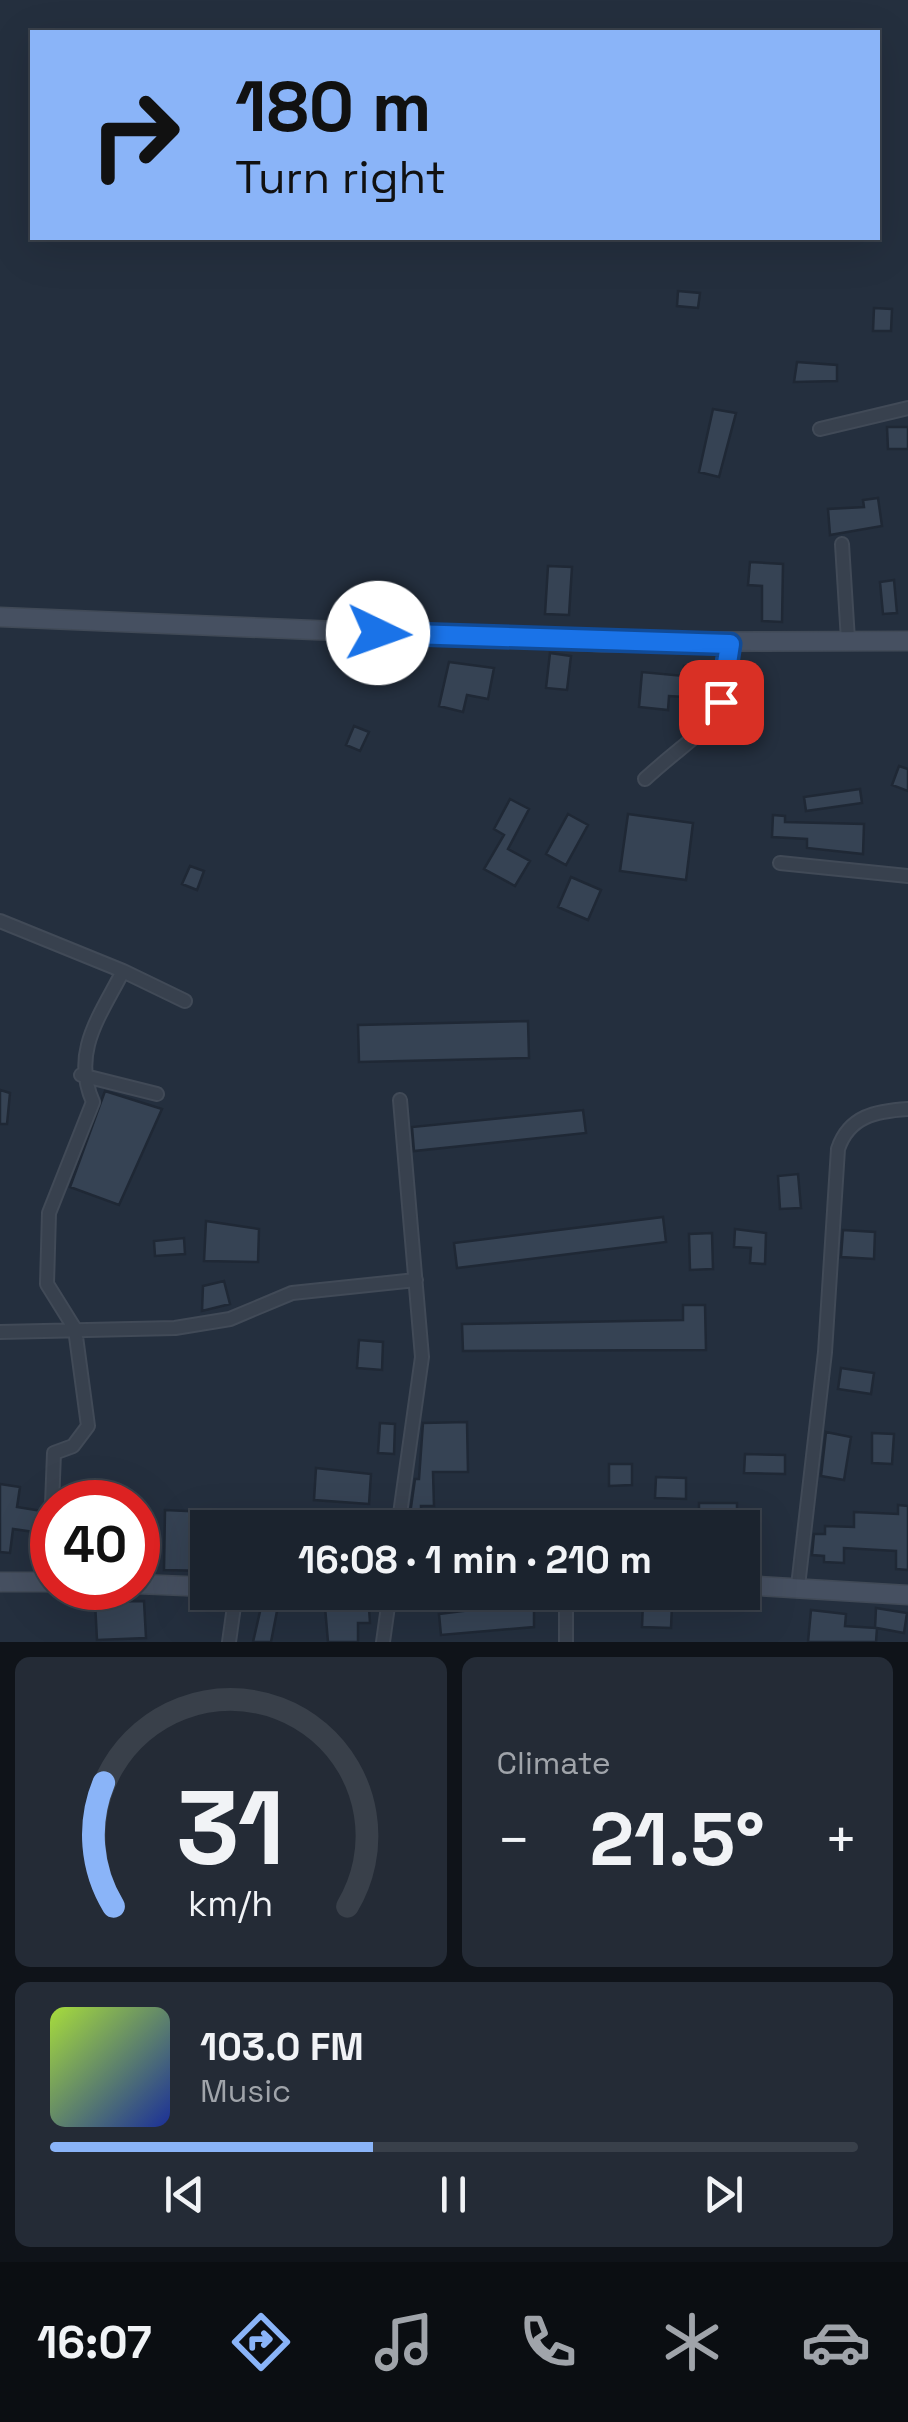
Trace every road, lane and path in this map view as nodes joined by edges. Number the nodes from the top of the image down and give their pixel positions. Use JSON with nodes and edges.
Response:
{"nodes":[{"id":1,"x":908,"y":408,"type":"edge"},
{"id":2,"x":820,"y":430,"type":"dead end"},
{"id":3,"x":842,"y":544,"type":"dead end"},
{"id":4,"x":0,"y":617,"type":"edge"},
{"id":5,"x":848,"y":640,"type":"junction"},
{"id":6,"x":908,"y":641,"type":"edge"},
{"id":7,"x":730,"y":644,"type":"junction"},
{"id":8,"x":645,"y":779,"type":"dead end"},
{"id":9,"x":780,"y":862,"type":"dead end"},
{"id":10,"x":908,"y":876,"type":"edge"},
{"id":11,"x":0,"y":921,"type":"edge"},
{"id":12,"x":123,"y":971,"type":"junction"},
{"id":13,"x":185,"y":1001,"type":"dead end"},
{"id":14,"x":81,"y":1075,"type":"junction"},
{"id":15,"x":157,"y":1094,"type":"dead end"},
{"id":16,"x":400,"y":1100,"type":"dead end"},
{"id":17,"x":908,"y":1110,"type":"edge"},
{"id":18,"x":416,"y":1280,"type":"junction"},
{"id":19,"x":75,"y":1329,"type":"junction"},
{"id":20,"x":0,"y":1332,"type":"edge"},
{"id":21,"x":53,"y":1480,"type":"edge"},
{"id":22,"x":401,"y":1510,"type":"edge"},
{"id":23,"x":0,"y":1582,"type":"edge"},
{"id":24,"x":30,"y":1582,"type":"edge"},
{"id":25,"x":160,"y":1585,"type":"edge"},
{"id":26,"x":760,"y":1585,"type":"edge"},
{"id":27,"x":190,"y":1586,"type":"edge"},
{"id":28,"x":798,"y":1586,"type":"junction"},
{"id":29,"x":908,"y":1595,"type":"edge"},
{"id":30,"x":233,"y":1610,"type":"edge"},
{"id":31,"x":387,"y":1610,"type":"edge"},
{"id":32,"x":566,"y":1610,"type":"edge"},
{"id":33,"x":228,"y":1642,"type":"edge"},
{"id":34,"x":383,"y":1642,"type":"edge"},
{"id":35,"x":566,"y":1642,"type":"edge"}],
"edges":[{"from":1,"to":2,"type":"street"},
{"from":3,"to":5,"type":"street"},
{"from":4,"to":7,"type":"street"},
{"from":5,"to":6,"type":"street"},
{"from":5,"to":7,"type":"street"},
{"from":7,"to":8,"type":"street"},
{"from":9,"to":10,"type":"street"},
{"from":11,"to":12,"type":"street"},
{"from":12,"to":13,"type":"street"},
{"from":12,"to":14,"type":"street"},
{"from":14,"to":15,"type":"street"},
{"from":14,"to":19,"type":"street"},
{"from":16,"to":18,"type":"street"},
{"from":17,"to":28,"type":"street"},
{"from":18,"to":19,"type":"street"},
{"from":18,"to":22,"type":"street"},
{"from":19,"to":20,"type":"street"},
{"from":19,"to":21,"type":"street"},
{"from":23,"to":24,"type":"street"},
{"from":25,"to":27,"type":"street"},
{"from":26,"to":28,"type":"street"},
{"from":28,"to":29,"type":"street"},
{"from":30,"to":33,"type":"street"},
{"from":31,"to":34,"type":"street"},
{"from":32,"to":35,"type":"street"}]}
